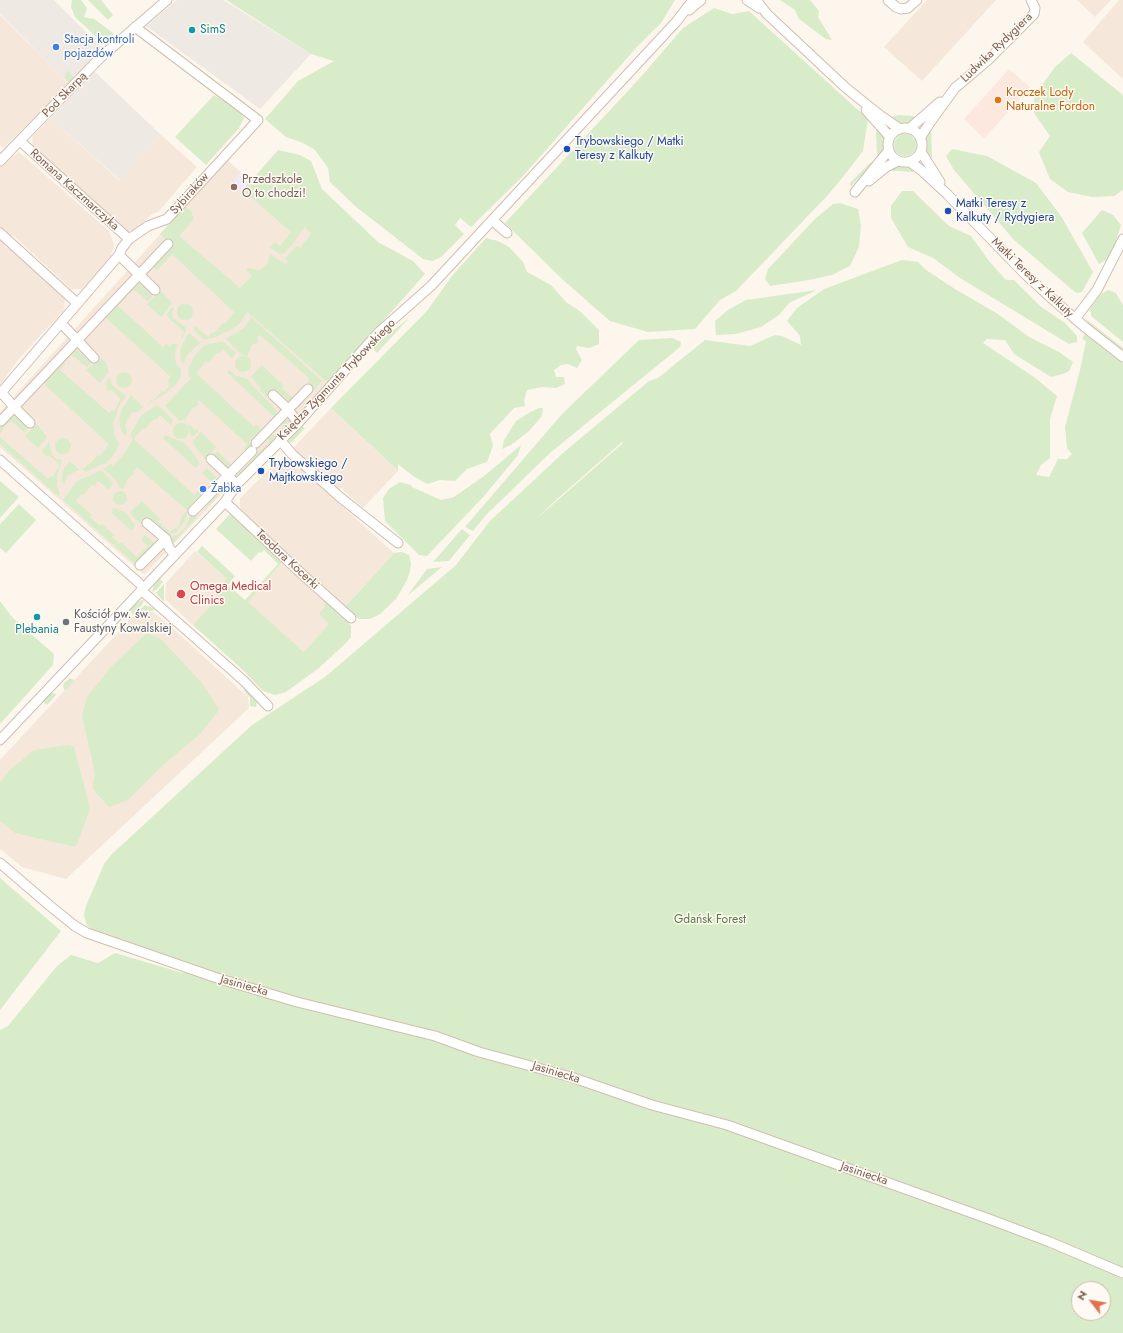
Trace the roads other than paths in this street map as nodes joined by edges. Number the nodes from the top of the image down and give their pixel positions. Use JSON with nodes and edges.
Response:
{"nodes":[{"id":1,"x":168,"y":0,"type":"edge"},
{"id":2,"x":693,"y":0,"type":"edge"},
{"id":3,"x":701,"y":0,"type":"edge"},
{"id":4,"x":747,"y":0,"type":"edge"},
{"id":5,"x":756,"y":0,"type":"edge"},
{"id":6,"x":888,"y":0,"type":"edge"},
{"id":7,"x":917,"y":0,"type":"edge"},
{"id":8,"x":1031,"y":0,"type":"edge"},
{"id":9,"x":767,"y":14,"type":"junction"},
{"id":10,"x":676,"y":22,"type":"junction"},
{"id":11,"x":135,"y":27,"type":"junction"},
{"id":12,"x":950,"y":93,"type":"junction"},
{"id":13,"x":854,"y":96,"type":"junction"},
{"id":14,"x":904,"y":129,"type":"junction"},
{"id":15,"x":890,"y":137,"type":"junction"},
{"id":16,"x":920,"y":138,"type":"junction"},
{"id":17,"x":20,"y":141,"type":"junction"},
{"id":18,"x":889,"y":150,"type":"junction"},
{"id":19,"x":921,"y":152,"type":"junction"},
{"id":20,"x":0,"y":160,"type":"edge"},
{"id":21,"x":898,"y":161,"type":"junction"},
{"id":22,"x":910,"y":162,"type":"junction"},
{"id":23,"x":947,"y":194,"type":"junction"},
{"id":24,"x":492,"y":220,"type":"junction"},
{"id":25,"x":0,"y":233,"type":"edge"},
{"id":26,"x":507,"y":233,"type":"dead end"},
{"id":27,"x":1123,"y":239,"type":"edge"},
{"id":28,"x":129,"y":240,"type":"junction"},
{"id":29,"x":168,"y":244,"type":"dead end"},
{"id":30,"x":119,"y":255,"type":"junction"},
{"id":31,"x":140,"y":275,"type":"junction"},
{"id":32,"x":155,"y":290,"type":"dead end"},
{"id":33,"x":77,"y":304,"type":"junction"},
{"id":34,"x":1075,"y":319,"type":"junction"},
{"id":35,"x":61,"y":323,"type":"junction"},
{"id":36,"x":77,"y":341,"type":"junction"},
{"id":37,"x":1123,"y":357,"type":"edge"},
{"id":38,"x":94,"y":358,"type":"dead end"},
{"id":39,"x":308,"y":389,"type":"dead end"},
{"id":40,"x":1,"y":393,"type":"edge"},
{"id":41,"x":273,"y":395,"type":"dead end"},
{"id":42,"x":14,"y":407,"type":"junction"},
{"id":43,"x":288,"y":409,"type":"junction"},
{"id":44,"x":1,"y":421,"type":"edge"},
{"id":45,"x":298,"y":422,"type":"junction"},
{"id":46,"x":30,"y":423,"type":"dead end"},
{"id":47,"x":280,"y":440,"type":"junction"},
{"id":48,"x":211,"y":459,"type":"dead end"},
{"id":49,"x":0,"y":460,"type":"edge"},
{"id":50,"x":228,"y":475,"type":"junction"},
{"id":51,"x":236,"y":485,"type":"junction"},
{"id":52,"x":224,"y":502,"type":"junction"},
{"id":53,"x":193,"y":511,"type":"dead end"},
{"id":54,"x":148,"y":523,"type":"dead end"},
{"id":55,"x":166,"y":539,"type":"junction"},
{"id":56,"x":398,"y":543,"type":"dead end"},
{"id":57,"x":175,"y":554,"type":"junction"},
{"id":58,"x":140,"y":565,"type":"dead end"},
{"id":59,"x":140,"y":586,"type":"junction"},
{"id":60,"x":351,"y":618,"type":"dead end"},
{"id":61,"x":268,"y":706,"type":"dead end"},
{"id":62,"x":0,"y":740,"type":"edge"},
{"id":63,"x":0,"y":863,"type":"edge"},
{"id":64,"x":1123,"y":1273,"type":"edge"}],
"edges":[{"from":1,"to":11,"type":"street","name":"Pod Skarpą"},
{"from":2,"to":10,"type":"street","name":"Księdza Zygmunta Trybowskiego"},
{"from":3,"to":10,"type":"street","name":"Księdza Zygmunta Trybowskiego"},
{"from":4,"to":9,"type":"street"},
{"from":5,"to":9,"type":"street"},
{"from":6,"to":7,"type":"street"},
{"from":8,"to":12,"type":"street","name":"Ludwika Rydygiera"},
{"from":9,"to":13,"type":"street"},
{"from":10,"to":24,"type":"street","name":"Księdza Zygmunta Trybowskiego"},
{"from":11,"to":17,"type":"street","name":"Pod Skarpą"},
{"from":11,"to":28,"type":"street","name":"Sybiraków"},
{"from":12,"to":14,"type":"street","name":"Ludwika Rydygiera"},
{"from":12,"to":16,"type":"street","name":"Ludwika Rydygiera"},
{"from":13,"to":14,"type":"street"},
{"from":13,"to":15,"type":"street"},
{"from":14,"to":15,"type":"street"},
{"from":14,"to":16,"type":"street"},
{"from":15,"to":18,"type":"street"},
{"from":16,"to":19,"type":"street"},
{"from":17,"to":20,"type":"street","name":"Pod Skarpą"},
{"from":17,"to":28,"type":"street","name":"Romana Kaczmarczyka"},
{"from":18,"to":21,"type":"street"},
{"from":18,"to":21,"type":"street"},
{"from":19,"to":22,"type":"street"},
{"from":19,"to":23,"type":"street","name":"Matki Teresy z Kalkuty"},
{"from":21,"to":22,"type":"street"},
{"from":22,"to":23,"type":"street","name":"Matki Teresy z Kalkuty"},
{"from":23,"to":34,"type":"street","name":"Matki Teresy z Kalkuty"},
{"from":24,"to":26,"type":"street"},
{"from":24,"to":45,"type":"street","name":"Księdza Zygmunta Trybowskiego"},
{"from":25,"to":33,"type":"street"},
{"from":27,"to":34,"type":"street"},
{"from":28,"to":30,"type":"street","name":"Sybiraków"},
{"from":29,"to":31,"type":"street"},
{"from":30,"to":31,"type":"street"},
{"from":30,"to":33,"type":"street","name":"Sybiraków"},
{"from":31,"to":32,"type":"street"},
{"from":31,"to":36,"type":"street"},
{"from":33,"to":35,"type":"street","name":"Sybiraków"},
{"from":34,"to":37,"type":"street","name":"Matki Teresy z Kalkuty"},
{"from":35,"to":36,"type":"street"},
{"from":35,"to":40,"type":"street","name":"Sybiraków"},
{"from":36,"to":38,"type":"street"},
{"from":36,"to":42,"type":"street"},
{"from":39,"to":43,"type":"street"},
{"from":40,"to":42,"type":"street"},
{"from":41,"to":43,"type":"street"},
{"from":42,"to":44,"type":"street"},
{"from":42,"to":46,"type":"street"},
{"from":43,"to":45,"type":"street"},
{"from":43,"to":50,"type":"street"},
{"from":45,"to":47,"type":"street","name":"Księdza Zygmunta Trybowskiego"},
{"from":47,"to":51,"type":"street","name":"Księdza Zygmunta Trybowskiego"},
{"from":47,"to":56,"type":"street"},
{"from":48,"to":50,"type":"street"},
{"from":49,"to":59,"type":"street"},
{"from":50,"to":51,"type":"street"},
{"from":50,"to":53,"type":"street"},
{"from":51,"to":52,"type":"street","name":"Księdza Zygmunta Trybowskiego"},
{"from":52,"to":57,"type":"street","name":"Księdza Zygmunta Trybowskiego"},
{"from":52,"to":60,"type":"street","name":"Teodora Kocerki"},
{"from":54,"to":55,"type":"street"},
{"from":55,"to":57,"type":"street"},
{"from":55,"to":58,"type":"street"},
{"from":57,"to":59,"type":"street","name":"Księdza Zygmunta Trybowskiego"},
{"from":59,"to":61,"type":"street"},
{"from":59,"to":62,"type":"street","name":"Księdza Zygmunta Trybowskiego"},
{"from":63,"to":64,"type":"street","name":"Jasiniecka"}]}
